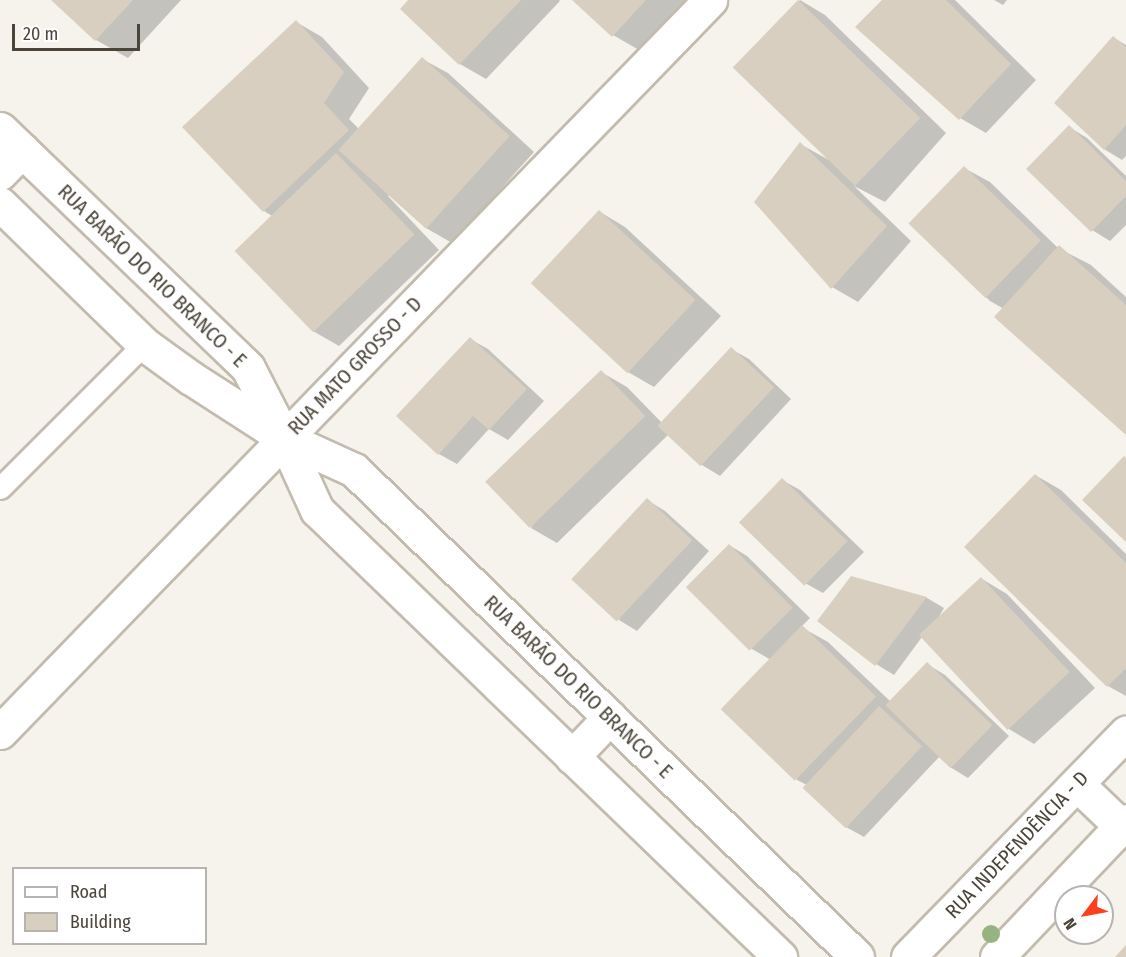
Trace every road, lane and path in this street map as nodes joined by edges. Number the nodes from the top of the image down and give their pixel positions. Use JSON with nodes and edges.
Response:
{"nodes":[{"id":1,"x":710,"y":0,"type":"edge"},
{"id":2,"x":7,"y":150,"type":"edge"},
{"id":3,"x":0,"y":204,"type":"edge"},
{"id":4,"x":144,"y":344,"type":"junction"},
{"id":5,"x":285,"y":438,"type":"junction"},
{"id":6,"x":0,"y":488,"type":"edge"},
{"id":7,"x":610,"y":717,"type":"junction"},
{"id":8,"x":0,"y":732,"type":"edge"},
{"id":9,"x":1126,"y":733,"type":"edge"},
{"id":10,"x":572,"y":757,"type":"junction"},
{"id":11,"x":1077,"y":784,"type":"junction"},
{"id":12,"x":1124,"y":824,"type":"edge"},
{"id":13,"x":780,"y":957,"type":"edge"},
{"id":14,"x":857,"y":957,"type":"edge"},
{"id":15,"x":908,"y":957,"type":"edge"},
{"id":16,"x":997,"y":957,"type":"edge"}],
"edges":[{"from":1,"to":5,"type":"street","name":"RUA MATO GROSSO - D"},
{"from":2,"to":5,"type":"street","name":"RUA BARÃO DO RIO BRANCO - E"},
{"from":3,"to":4,"type":"street","name":"RUA BARÃO DO RIO BRANCO - E"},
{"from":4,"to":5,"type":"street","name":"RUA BARÃO DO RIO BRANCO - E"},
{"from":4,"to":6,"type":"lane"},
{"from":5,"to":7,"type":"street","name":"RUA BARÃO DO RIO BRANCO - E"},
{"from":5,"to":8,"type":"street","name":"RUA MATO GROSSO - D"},
{"from":5,"to":10,"type":"street","name":"RUA BARÃO DO RIO BRANCO - E"},
{"from":7,"to":10,"type":"street"},
{"from":7,"to":14,"type":"street","name":"RUA BARÃO DO RIO BRANCO - E"},
{"from":9,"to":11,"type":"street","name":"RUA INDEPENDÊNCIA - D"},
{"from":10,"to":13,"type":"street","name":"RUA BARÃO DO RIO BRANCO - E"},
{"from":11,"to":12,"type":"street"},
{"from":11,"to":15,"type":"street","name":"RUA INDEPENDÊNCIA - D"},
{"from":12,"to":16,"type":"street"}]}
